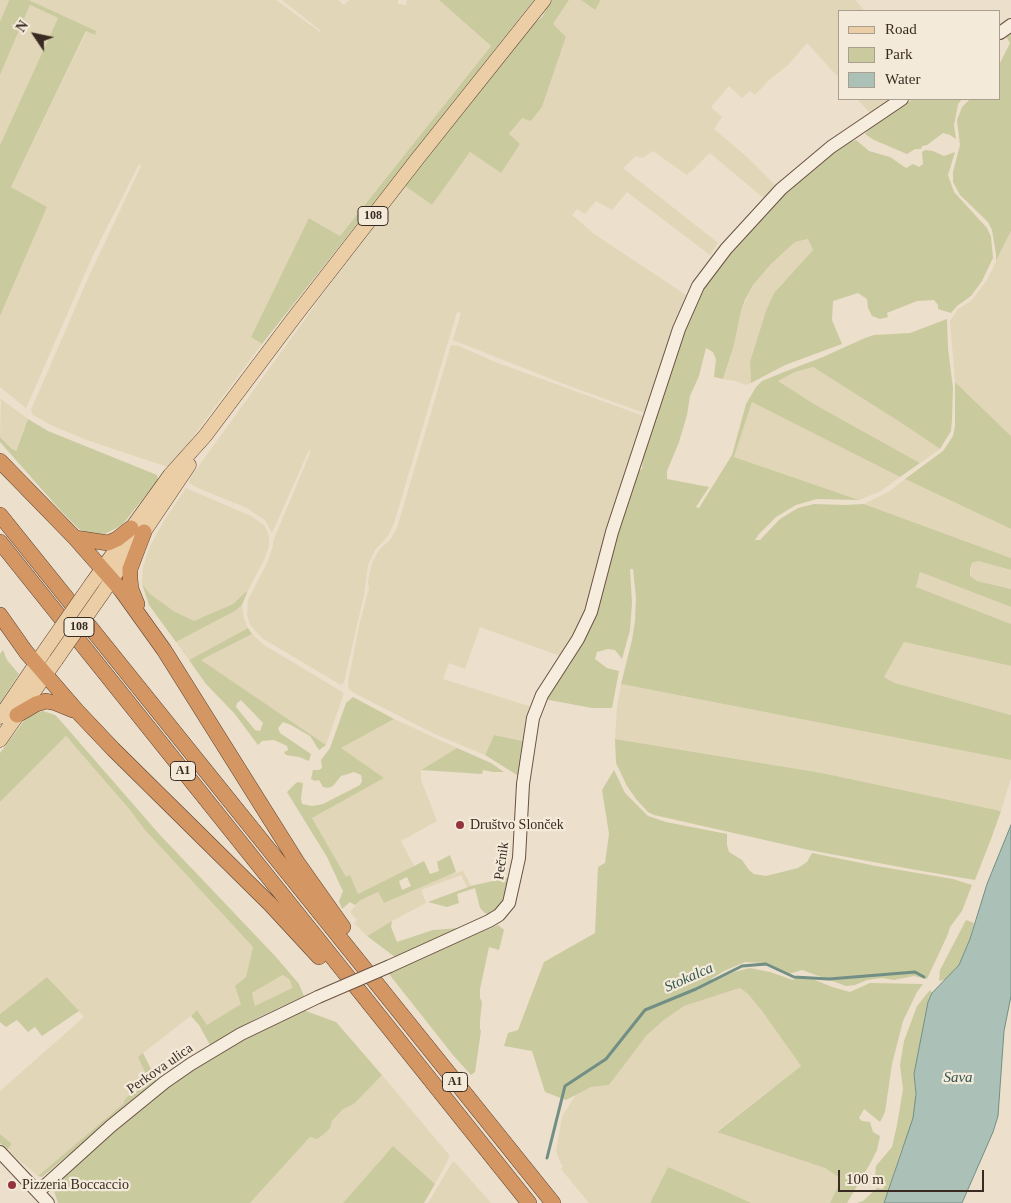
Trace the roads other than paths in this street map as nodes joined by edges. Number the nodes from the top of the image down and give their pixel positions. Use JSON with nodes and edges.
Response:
{"nodes":[{"id":1,"x":544,"y":0,"type":"edge"},
{"id":2,"x":1011,"y":25,"type":"edge"},
{"id":3,"x":1001,"y":33,"type":"edge"},
{"id":4,"x":901,"y":100,"type":"edge"},
{"id":5,"x":0,"y":461,"type":"edge"},
{"id":6,"x":0,"y":515,"type":"edge"},
{"id":7,"x":138,"y":530,"type":"junction"},
{"id":8,"x":75,"y":538,"type":"junction"},
{"id":9,"x":0,"y":542,"type":"edge"},
{"id":10,"x":107,"y":574,"type":"junction"},
{"id":11,"x":0,"y":615,"type":"edge"},
{"id":12,"x":146,"y":624,"type":"junction"},
{"id":13,"x":40,"y":670,"type":"junction"},
{"id":14,"x":77,"y":711,"type":"junction"},
{"id":15,"x":17,"y":716,"type":"junction"},
{"id":16,"x":0,"y":717,"type":"edge"},
{"id":17,"x":0,"y":740,"type":"edge"},
{"id":18,"x":357,"y":961,"type":"junction"},
{"id":19,"x":318,"y":997,"type":"joint"},
{"id":20,"x":365,"y":1000,"type":"junction"},
{"id":21,"x":0,"y":1152,"type":"edge"},
{"id":22,"x":43,"y":1197,"type":"edge"},
{"id":23,"x":529,"y":1203,"type":"edge"},
{"id":24,"x":552,"y":1203,"type":"edge"}],
"edges":[{"from":1,"to":7,"type":"main road","number":"108"},
{"from":2,"to":3,"type":"street"},
{"from":4,"to":19,"type":"street","name":"Pečnik","bridge":true},
{"from":5,"to":8,"type":"highway"},
{"from":6,"to":18,"type":"highway","number":"A1"},
{"from":7,"to":8,"type":"highway"},
{"from":7,"to":10,"type":"main road","number":"108"},
{"from":7,"to":12,"type":"highway"},
{"from":8,"to":10,"type":"highway"},
{"from":9,"to":20,"type":"highway","number":"A1"},
{"from":10,"to":12,"type":"highway"},
{"from":10,"to":13,"type":"main road","number":"108","bridge":true},
{"from":10,"to":13,"type":"main road","number":"108","bridge":true},
{"from":11,"to":13,"type":"highway"},
{"from":12,"to":18,"type":"highway"},
{"from":13,"to":14,"type":"highway"},
{"from":13,"to":15,"type":"main road","number":"108"},
{"from":13,"to":16,"type":"main road","number":"108"},
{"from":14,"to":15,"type":"highway"},
{"from":14,"to":20,"type":"highway"},
{"from":15,"to":17,"type":"main road","number":"108"},
{"from":18,"to":24,"type":"highway","number":"A1"},
{"from":19,"to":22,"type":"street","name":"Perkova ulica"},
{"from":20,"to":23,"type":"highway","number":"A1"},
{"from":21,"to":22,"type":"street"}]}
